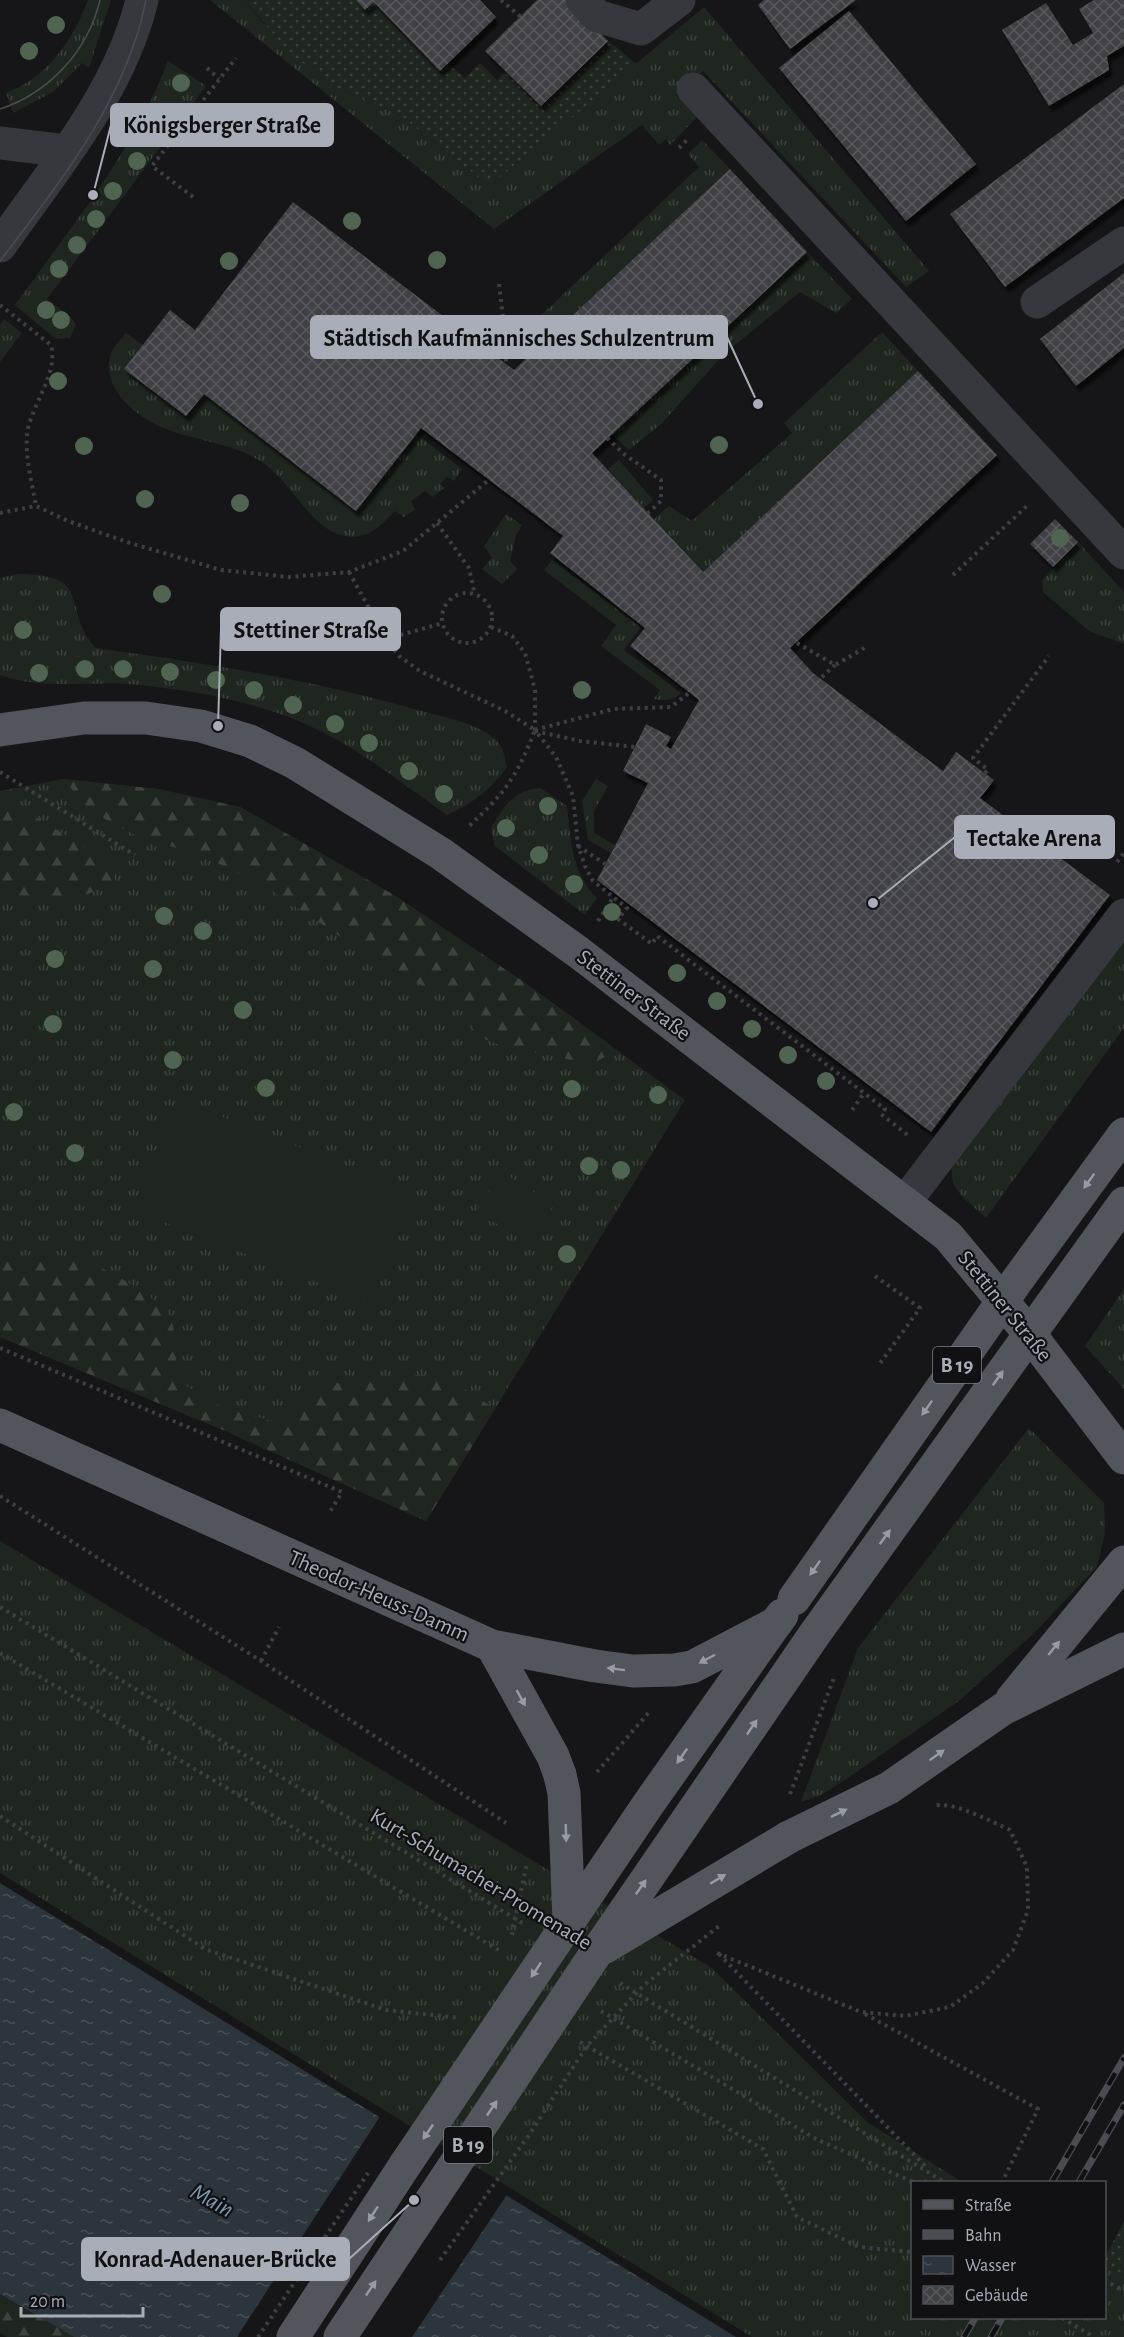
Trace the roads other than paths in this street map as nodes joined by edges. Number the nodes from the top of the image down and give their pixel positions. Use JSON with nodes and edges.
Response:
{"nodes":[{"id":1,"x":142,"y":0,"type":"edge"},
{"id":2,"x":582,"y":0,"type":"edge"},
{"id":3,"x":679,"y":0,"type":"edge"},
{"id":4,"x":693,"y":89,"type":"dead end"},
{"id":5,"x":0,"y":143,"type":"edge"},
{"id":6,"x":66,"y":151,"type":"junction"},
{"id":7,"x":1124,"y":243,"type":"edge"},
{"id":8,"x":0,"y":246,"type":"edge"},
{"id":9,"x":1037,"y":302,"type":"dead end"},
{"id":10,"x":1124,"y":553,"type":"edge"},
{"id":11,"x":0,"y":730,"type":"edge"},
{"id":12,"x":1124,"y":915,"type":"edge"},
{"id":13,"x":1124,"y":1134,"type":"edge"},
{"id":14,"x":905,"y":1202,"type":"junction"},
{"id":15,"x":1124,"y":1203,"type":"edge"},
{"id":16,"x":0,"y":1425,"type":"edge"},
{"id":17,"x":1124,"y":1458,"type":"edge"},
{"id":18,"x":1124,"y":1562,"type":"edge"},
{"id":19,"x":776,"y":1623,"type":"junction"},
{"id":20,"x":492,"y":1646,"type":"junction"},
{"id":21,"x":1124,"y":1649,"type":"edge"},
{"id":22,"x":1003,"y":1710,"type":"junction"},
{"id":23,"x":569,"y":1921,"type":"junction"},
{"id":24,"x":596,"y":1953,"type":"junction"},
{"id":25,"x":293,"y":2337,"type":"edge"},
{"id":26,"x":340,"y":2337,"type":"edge"}],
"edges":[{"from":1,"to":6,"type":"street"},
{"from":2,"to":3,"type":"street"},
{"from":4,"to":10,"type":"street"},
{"from":5,"to":6,"type":"street"},
{"from":6,"to":8,"type":"street"},
{"from":7,"to":9,"type":"street"},
{"from":11,"to":14,"type":"main road","name":"Stettiner Straße"},
{"from":12,"to":14,"type":"street"},
{"from":13,"to":19,"type":"main road","number":"B 19","one_way":true,"bridge":true},
{"from":14,"to":17,"type":"main road","name":"Stettiner Straße"},
{"from":24,"to":15,"type":"main road","number":"B 19","one_way":true,"bridge":true},
{"from":16,"to":20,"type":"main road","name":"Theodor-Heuss-Damm"},
{"from":22,"to":18,"type":"main road","one_way":true},
{"from":19,"to":20,"type":"main road","one_way":true},
{"from":19,"to":23,"type":"main road","number":"B 19","one_way":true,"bridge":true},
{"from":20,"to":23,"type":"main road","name":"Theodor-Heuss-Damm","one_way":true,"bridge":true},
{"from":21,"to":22,"type":"main road"},
{"from":24,"to":22,"type":"main road","one_way":true,"bridge":true},
{"from":23,"to":25,"type":"main road","number":"B 19","one_way":true,"bridge":true},
{"from":26,"to":24,"type":"main road","number":"B 19","one_way":true,"bridge":true}]}
